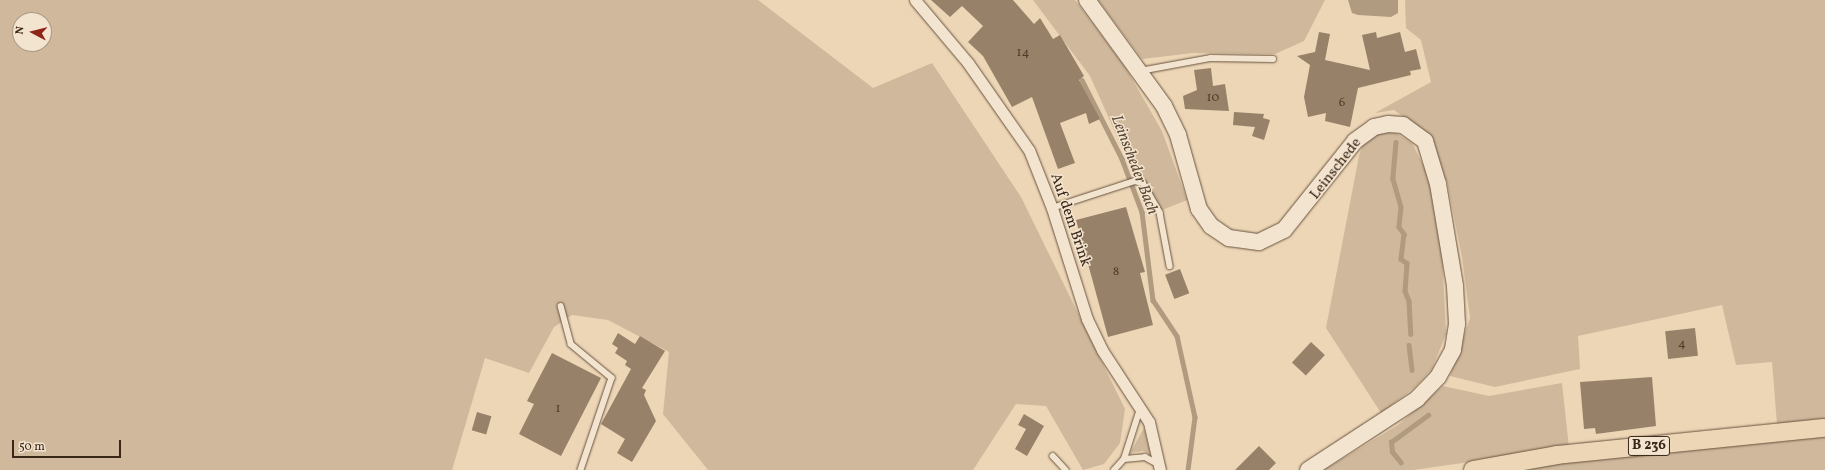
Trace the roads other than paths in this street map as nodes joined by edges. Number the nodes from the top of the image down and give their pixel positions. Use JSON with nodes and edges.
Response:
{"nodes":[{"id":1,"x":915,"y":0,"type":"edge"},
{"id":2,"x":1087,"y":0,"type":"edge"},
{"id":3,"x":1273,"y":59,"type":"dead end"},
{"id":4,"x":1140,"y":71,"type":"junction"},
{"id":5,"x":1052,"y":208,"type":"junction"},
{"id":6,"x":1170,"y":266,"type":"dead end"},
{"id":7,"x":562,"y":306,"type":"dead end"},
{"id":8,"x":1140,"y":408,"type":"junction"},
{"id":9,"x":1825,"y":428,"type":"edge"},
{"id":10,"x":1052,"y":456,"type":"dead end"},
{"id":11,"x":1124,"y":459,"type":"junction"},
{"id":12,"x":1160,"y":468,"type":"edge"},
{"id":13,"x":581,"y":470,"type":"edge"},
{"id":14,"x":1066,"y":470,"type":"edge"},
{"id":15,"x":1114,"y":470,"type":"edge"},
{"id":16,"x":1308,"y":470,"type":"edge"},
{"id":17,"x":1473,"y":470,"type":"edge"}],
"edges":[{"from":1,"to":5,"type":"street","name":"Auf dem Brink"},
{"from":2,"to":4,"type":"main road","name":"Leinschede"},
{"from":3,"to":4,"type":"lane"},
{"from":4,"to":16,"type":"main road","name":"Leinschede"},
{"from":5,"to":6,"type":"lane"},
{"from":5,"to":8,"type":"street","name":"Auf dem Brink"},
{"from":7,"to":13,"type":"lane"},
{"from":8,"to":11,"type":"lane"},
{"from":8,"to":12,"type":"street","name":"Auf dem Brink"},
{"from":9,"to":17,"type":"main road","number":"B 236"},
{"from":10,"to":14,"type":"lane"},
{"from":11,"to":12,"type":"lane"},
{"from":11,"to":15,"type":"lane"}]}
